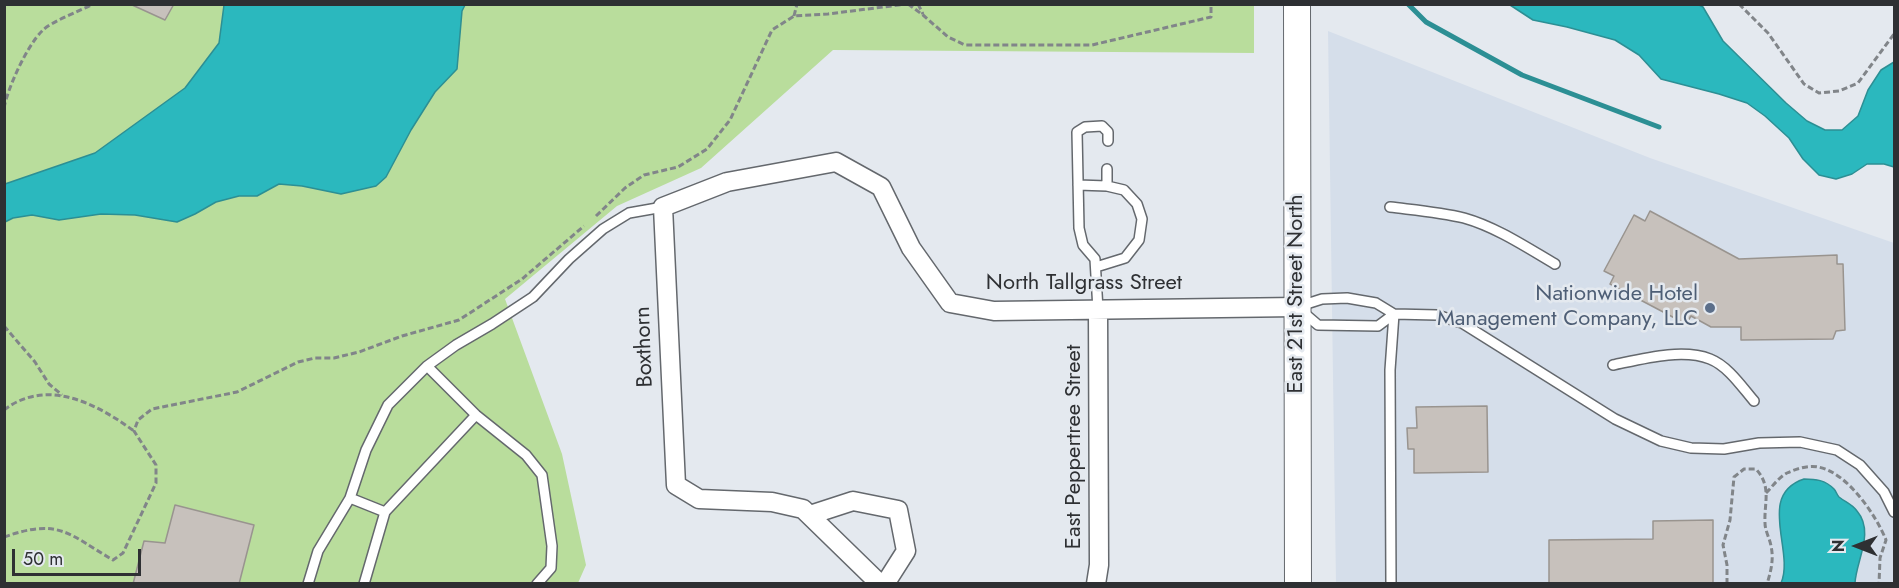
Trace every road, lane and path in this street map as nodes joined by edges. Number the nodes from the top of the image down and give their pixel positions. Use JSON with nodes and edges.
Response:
{"nodes":[{"id":1,"x":93,"y":4,"type":"edge"},
{"id":2,"x":797,"y":4,"type":"edge"},
{"id":3,"x":907,"y":4,"type":"edge"},
{"id":4,"x":918,"y":4,"type":"edge"},
{"id":5,"x":1211,"y":4,"type":"edge"},
{"id":6,"x":1297,"y":4,"type":"edge"},
{"id":7,"x":1739,"y":4,"type":"edge"},
{"id":8,"x":923,"y":15,"type":"junction"},
{"id":9,"x":794,"y":16,"type":"junction"},
{"id":10,"x":1894,"y":34,"type":"edge"},
{"id":11,"x":4,"y":108,"type":"edge"},
{"id":12,"x":4,"y":129,"type":"edge"},
{"id":13,"x":4,"y":137,"type":"edge"},
{"id":14,"x":1108,"y":141,"type":"dead end"},
{"id":15,"x":1107,"y":169,"type":"dead end"},
{"id":16,"x":1078,"y":185,"type":"junction"},
{"id":17,"x":1107,"y":186,"type":"junction"},
{"id":18,"x":663,"y":207,"type":"junction"},
{"id":19,"x":1390,"y":207,"type":"dead end"},
{"id":20,"x":596,"y":216,"type":"dead end"},
{"id":21,"x":588,"y":223,"type":"dead end"},
{"id":22,"x":1555,"y":264,"type":"dead end"},
{"id":23,"x":1096,"y":267,"type":"junction"},
{"id":24,"x":1297,"y":307,"type":"junction"},
{"id":25,"x":1098,"y":309,"type":"junction"},
{"id":26,"x":1394,"y":314,"type":"junction"},
{"id":27,"x":4,"y":326,"type":"edge"},
{"id":28,"x":1613,"y":365,"type":"dead end"},
{"id":29,"x":426,"y":366,"type":"junction"},
{"id":30,"x":64,"y":396,"type":"junction"},
{"id":31,"x":1754,"y":401,"type":"dead end"},
{"id":32,"x":4,"y":410,"type":"edge"},
{"id":33,"x":476,"y":415,"type":"junction"},
{"id":34,"x":134,"y":431,"type":"junction"},
{"id":35,"x":1766,"y":493,"type":"junction"},
{"id":36,"x":350,"y":498,"type":"junction"},
{"id":37,"x":385,"y":512,"type":"junction"},
{"id":38,"x":1894,"y":512,"type":"edge"},
{"id":39,"x":810,"y":515,"type":"junction"},
{"id":40,"x":4,"y":537,"type":"edge"},
{"id":41,"x":308,"y":584,"type":"edge"},
{"id":42,"x":364,"y":584,"type":"edge"},
{"id":43,"x":537,"y":584,"type":"edge"},
{"id":44,"x":880,"y":584,"type":"edge"},
{"id":45,"x":885,"y":584,"type":"edge"},
{"id":46,"x":1096,"y":584,"type":"edge"},
{"id":47,"x":1298,"y":584,"type":"edge"},
{"id":48,"x":1391,"y":584,"type":"edge"},
{"id":49,"x":1727,"y":584,"type":"edge"},
{"id":50,"x":1767,"y":584,"type":"edge"},
{"id":51,"x":1879,"y":584,"type":"edge"}],
"edges":[{"from":1,"to":11,"type":"path"},
{"from":2,"to":9,"type":"path"},
{"from":3,"to":8,"type":"path"},
{"from":3,"to":9,"type":"path"},
{"from":4,"to":8,"type":"path"},
{"from":5,"to":8,"type":"path"},
{"from":6,"to":24,"type":"main road","name":"East 21st Street North"},
{"from":7,"to":10,"type":"path"},
{"from":9,"to":20,"type":"path"},
{"from":12,"to":13,"type":"path"},
{"from":14,"to":16,"type":"lane"},
{"from":15,"to":17,"type":"lane"},
{"from":16,"to":17,"type":"lane"},
{"from":16,"to":23,"type":"lane"},
{"from":17,"to":23,"type":"lane"},
{"from":18,"to":25,"type":"street","name":"North Tallgrass Street"},
{"from":18,"to":29,"type":"lane"},
{"from":18,"to":39,"type":"street","name":"Boxthorn"},
{"from":19,"to":22,"type":"lane"},
{"from":21,"to":34,"type":"path"},
{"from":23,"to":25,"type":"lane"},
{"from":24,"to":25,"type":"street","name":"North Tallgrass Street"},
{"from":24,"to":26,"type":"lane"},
{"from":24,"to":26,"type":"lane"},
{"from":24,"to":47,"type":"main road","name":"East 21st Street North"},
{"from":25,"to":46,"type":"street","name":"East Peppertree Street"},
{"from":26,"to":38,"type":"lane"},
{"from":26,"to":48,"type":"lane"},
{"from":27,"to":30,"type":"path"},
{"from":28,"to":31,"type":"lane"},
{"from":29,"to":33,"type":"lane"},
{"from":29,"to":36,"type":"lane"},
{"from":30,"to":32,"type":"path"},
{"from":30,"to":34,"type":"path"},
{"from":33,"to":37,"type":"lane"},
{"from":33,"to":43,"type":"lane"},
{"from":34,"to":40,"type":"path"},
{"from":35,"to":49,"type":"path"},
{"from":35,"to":50,"type":"path"},
{"from":35,"to":51,"type":"path"},
{"from":36,"to":37,"type":"lane"},
{"from":36,"to":41,"type":"lane"},
{"from":37,"to":42,"type":"lane"},
{"from":39,"to":44,"type":"street"},
{"from":39,"to":45,"type":"street"}]}
